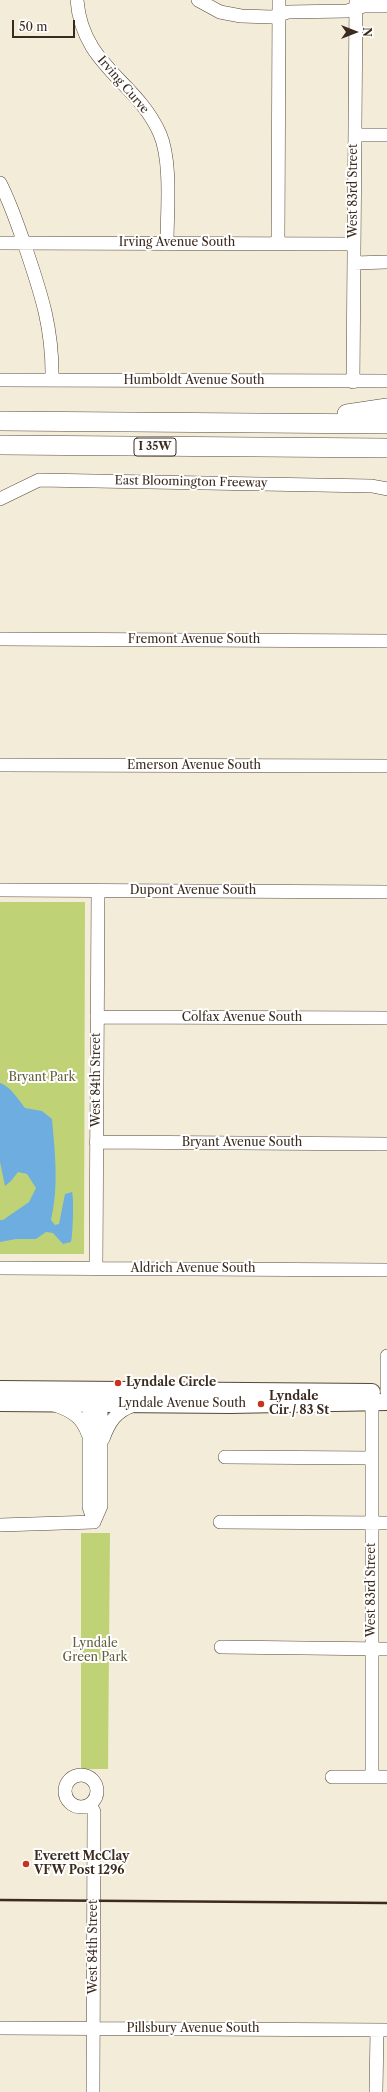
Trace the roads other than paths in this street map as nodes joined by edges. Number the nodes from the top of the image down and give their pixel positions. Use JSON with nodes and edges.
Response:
{"nodes":[{"id":1,"x":77,"y":0,"type":"edge"},
{"id":2,"x":198,"y":0,"type":"edge"},
{"id":3,"x":279,"y":0,"type":"edge"},
{"id":4,"x":356,"y":4,"type":"edge"},
{"id":5,"x":387,"y":6,"type":"edge"},
{"id":6,"x":279,"y":14,"type":"junction"},
{"id":7,"x":355,"y":135,"type":"junction"},
{"id":8,"x":387,"y":135,"type":"edge"},
{"id":9,"x":0,"y":184,"type":"edge"},
{"id":10,"x":0,"y":243,"type":"edge"},
{"id":11,"x":24,"y":243,"type":"junction"},
{"id":12,"x":167,"y":243,"type":"junction"},
{"id":13,"x":278,"y":243,"type":"junction"},
{"id":14,"x":354,"y":244,"type":"junction"},
{"id":15,"x":387,"y":262,"type":"edge"},
{"id":16,"x":354,"y":263,"type":"junction"},
{"id":17,"x":0,"y":380,"type":"edge"},
{"id":18,"x":52,"y":380,"type":"junction"},
{"id":19,"x":387,"y":381,"type":"edge"},
{"id":20,"x":353,"y":382,"type":"junction"},
{"id":21,"x":387,"y":408,"type":"edge"},
{"id":22,"x":0,"y":421,"type":"edge"},
{"id":23,"x":268,"y":423,"type":"junction"},
{"id":24,"x":387,"y":424,"type":"edge"},
{"id":25,"x":0,"y":445,"type":"edge"},
{"id":26,"x":311,"y":448,"type":"junction"},
{"id":27,"x":387,"y":448,"type":"edge"},
{"id":28,"x":387,"y":460,"type":"edge"},
{"id":29,"x":387,"y":488,"type":"edge"},
{"id":30,"x":0,"y":499,"type":"edge"},
{"id":31,"x":0,"y":639,"type":"edge"},
{"id":32,"x":387,"y":641,"type":"edge"},
{"id":33,"x":0,"y":765,"type":"edge"},
{"id":34,"x":387,"y":766,"type":"edge"},
{"id":35,"x":0,"y":890,"type":"edge"},
{"id":36,"x":98,"y":891,"type":"junction"},
{"id":37,"x":387,"y":892,"type":"edge"},
{"id":38,"x":97,"y":1017,"type":"junction"},
{"id":39,"x":387,"y":1018,"type":"edge"},
{"id":40,"x":96,"y":1142,"type":"junction"},
{"id":41,"x":387,"y":1144,"type":"edge"},
{"id":42,"x":0,"y":1268,"type":"edge"},
{"id":43,"x":96,"y":1269,"type":"junction"},
{"id":44,"x":387,"y":1270,"type":"edge"},
{"id":45,"x":387,"y":1356,"type":"edge"},
{"id":46,"x":0,"y":1389,"type":"edge"},
{"id":47,"x":387,"y":1392,"type":"edge"},
{"id":48,"x":93,"y":1397,"type":"junction"},
{"id":49,"x":380,"y":1402,"type":"edge"},
{"id":50,"x":0,"y":1403,"type":"edge"},
{"id":51,"x":50,"y":1403,"type":"junction"},
{"id":52,"x":135,"y":1404,"type":"junction"},
{"id":53,"x":89,"y":1437,"type":"junction"},
{"id":54,"x":101,"y":1444,"type":"junction"},
{"id":55,"x":225,"y":1456,"type":"dead end"},
{"id":56,"x":372,"y":1458,"type":"junction"},
{"id":57,"x":94,"y":1522,"type":"junction"},
{"id":58,"x":220,"y":1522,"type":"dead end"},
{"id":59,"x":372,"y":1523,"type":"junction"},
{"id":60,"x":387,"y":1523,"type":"edge"},
{"id":61,"x":0,"y":1525,"type":"edge"},
{"id":62,"x":221,"y":1647,"type":"dead end"},
{"id":63,"x":372,"y":1649,"type":"junction"},
{"id":64,"x":387,"y":1649,"type":"edge"},
{"id":65,"x":332,"y":1777,"type":"dead end"},
{"id":66,"x":372,"y":1777,"type":"junction"},
{"id":67,"x":387,"y":1777,"type":"edge"},
{"id":68,"x":90,"y":1804,"type":"dead end"},
{"id":69,"x":0,"y":2028,"type":"edge"},
{"id":70,"x":94,"y":2028,"type":"junction"},
{"id":71,"x":382,"y":2030,"type":"edge"},
{"id":72,"x":93,"y":2092,"type":"edge"},
{"id":73,"x":376,"y":2092,"type":"edge"}],
"edges":[{"from":1,"to":12,"type":"street","name":"Irving Curve"},
{"from":2,"to":6,"type":"street"},
{"from":3,"to":6,"type":"street"},
{"from":4,"to":5,"type":"street"},
{"from":4,"to":6,"type":"street"},
{"from":4,"to":7,"type":"street","name":"West 83rd Street"},
{"from":6,"to":13,"type":"street"},
{"from":7,"to":8,"type":"street"},
{"from":7,"to":14,"type":"street","name":"West 83rd Street"},
{"from":9,"to":11,"type":"street"},
{"from":10,"to":11,"type":"street","name":"Irving Avenue South"},
{"from":11,"to":12,"type":"street","name":"Irving Avenue South"},
{"from":11,"to":18,"type":"street"},
{"from":12,"to":13,"type":"street","name":"Irving Avenue South"},
{"from":13,"to":14,"type":"street","name":"Irving Avenue South"},
{"from":14,"to":16,"type":"street","name":"West 83rd Street"},
{"from":15,"to":16,"type":"street"},
{"from":16,"to":20,"type":"street","name":"West 83rd Street"},
{"from":17,"to":18,"type":"street","name":"Humboldt Avenue South"},
{"from":18,"to":20,"type":"street","name":"Humboldt Avenue South"},
{"from":19,"to":20,"type":"street","name":"Humboldt Avenue South"},
{"from":21,"to":23,"type":"highway"},
{"from":22,"to":23,"type":"highway","number":"I 35W"},
{"from":23,"to":24,"type":"highway","number":"I 35W"},
{"from":25,"to":26,"type":"highway","number":"I 35W"},
{"from":26,"to":27,"type":"highway","number":"I 35W"},
{"from":26,"to":28,"type":"highway"},
{"from":29,"to":30,"type":"street","name":"East Bloomington Freeway"},
{"from":31,"to":32,"type":"street","name":"Fremont Avenue South"},
{"from":33,"to":34,"type":"street","name":"Emerson Avenue South"},
{"from":35,"to":36,"type":"street","name":"Dupont Avenue South"},
{"from":36,"to":37,"type":"street","name":"Dupont Avenue South"},
{"from":36,"to":38,"type":"street","name":"West 84th Street"},
{"from":38,"to":39,"type":"street","name":"Colfax Avenue South"},
{"from":38,"to":40,"type":"street","name":"West 84th Street"},
{"from":40,"to":41,"type":"street","name":"Bryant Avenue South"},
{"from":40,"to":43,"type":"street","name":"West 84th Street"},
{"from":42,"to":43,"type":"street","name":"Aldrich Avenue South"},
{"from":43,"to":44,"type":"street","name":"Aldrich Avenue South"},
{"from":45,"to":47,"type":"street"},
{"from":46,"to":48,"type":"main road","name":"Lyndale Avenue South"},
{"from":47,"to":48,"type":"main road","name":"Lyndale Avenue South"},
{"from":48,"to":51,"type":"main road","name":"Lyndale Avenue South"},
{"from":48,"to":52,"type":"main road","name":"Lyndale Avenue South"},
{"from":48,"to":53,"type":"street"},
{"from":48,"to":54,"type":"street"},
{"from":49,"to":52,"type":"main road","name":"Lyndale Avenue South"},
{"from":49,"to":56,"type":"street","name":"West 83rd Street"},
{"from":50,"to":51,"type":"main road","name":"Lyndale Avenue South"},
{"from":51,"to":53,"type":"street"},
{"from":52,"to":54,"type":"street"},
{"from":53,"to":57,"type":"street"},
{"from":54,"to":57,"type":"street"},
{"from":55,"to":56,"type":"street"},
{"from":56,"to":59,"type":"street","name":"West 83rd Street"},
{"from":57,"to":61,"type":"street"},
{"from":58,"to":59,"type":"street"},
{"from":59,"to":60,"type":"street"},
{"from":59,"to":63,"type":"street","name":"West 83rd Street"},
{"from":62,"to":63,"type":"street"},
{"from":63,"to":64,"type":"street"},
{"from":63,"to":66,"type":"street","name":"West 83rd Street"},
{"from":65,"to":66,"type":"street"},
{"from":66,"to":67,"type":"street"},
{"from":68,"to":70,"type":"street","name":"West 84th Street"},
{"from":69,"to":70,"type":"street","name":"Pillsbury Avenue South"},
{"from":70,"to":71,"type":"street","name":"Pillsbury Avenue South"},
{"from":70,"to":72,"type":"street","name":"West 84th Street"},
{"from":71,"to":73,"type":"street"}]}
